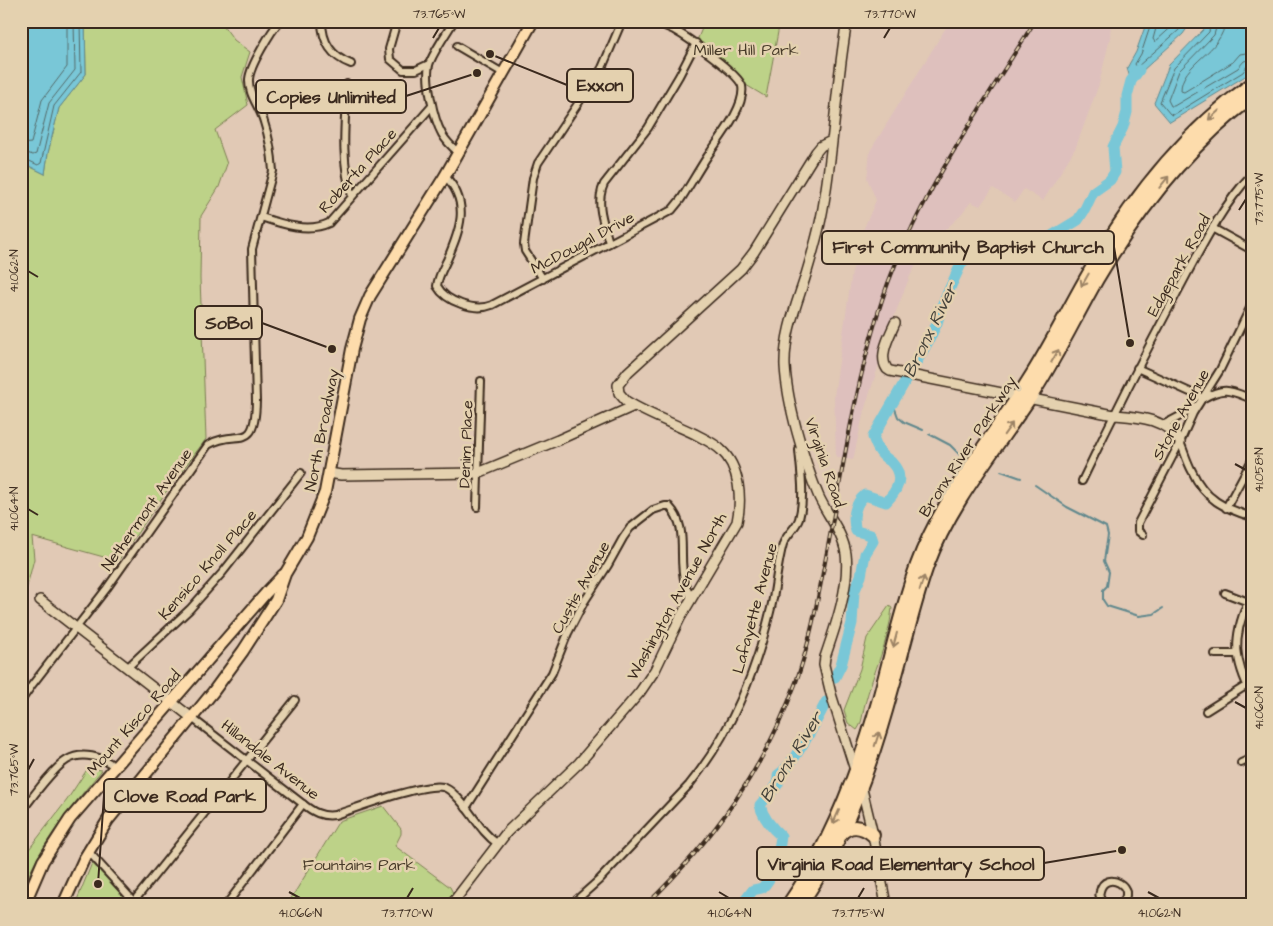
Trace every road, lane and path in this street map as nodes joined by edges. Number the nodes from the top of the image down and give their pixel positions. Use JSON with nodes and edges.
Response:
{"nodes":[{"id":1,"x":280,"y":21,"type":"edge"},
{"id":2,"x":322,"y":21,"type":"edge"},
{"id":3,"x":397,"y":21,"type":"edge"},
{"id":4,"x":454,"y":21,"type":"edge"},
{"id":5,"x":533,"y":21,"type":"edge"},
{"id":6,"x":622,"y":21,"type":"edge"},
{"id":7,"x":653,"y":21,"type":"edge"},
{"id":8,"x":847,"y":21,"type":"edge"},
{"id":9,"x":696,"y":43,"type":"junction"},
{"id":10,"x":457,"y":46,"type":"dead end"},
{"id":11,"x":351,"y":64,"type":"dead end"},
{"id":12,"x":429,"y":64,"type":"junction"},
{"id":13,"x":503,"y":73,"type":"junction"},
{"id":14,"x":347,"y":84,"type":"dead end"},
{"id":15,"x":1252,"y":84,"type":"edge"},
{"id":16,"x":1252,"y":97,"type":"edge"},
{"id":17,"x":432,"y":106,"type":"junction"},
{"id":18,"x":831,"y":141,"type":"junction"},
{"id":19,"x":458,"y":152,"type":"junction"},
{"id":20,"x":1252,"y":174,"type":"edge"},
{"id":21,"x":445,"y":176,"type":"junction"},
{"id":22,"x":352,"y":196,"type":"junction"},
{"id":23,"x":261,"y":217,"type":"junction"},
{"id":24,"x":1212,"y":228,"type":"junction"},
{"id":25,"x":609,"y":243,"type":"junction"},
{"id":26,"x":1252,"y":250,"type":"edge"},
{"id":27,"x":543,"y":278,"type":"junction"},
{"id":28,"x":1252,"y":304,"type":"edge"},
{"id":29,"x":895,"y":324,"type":"dead end"},
{"id":30,"x":1137,"y":368,"type":"junction"},
{"id":31,"x":481,"y":381,"type":"dead end"},
{"id":32,"x":1024,"y":397,"type":"junction"},
{"id":33,"x":1203,"y":398,"type":"junction"},
{"id":34,"x":1252,"y":399,"type":"edge"},
{"id":35,"x":634,"y":406,"type":"junction"},
{"id":36,"x":1114,"y":415,"type":"junction"},
{"id":37,"x":1163,"y":425,"type":"junction"},
{"id":38,"x":799,"y":437,"type":"junction"},
{"id":39,"x":1180,"y":442,"type":"junction"},
{"id":40,"x":1252,"y":460,"type":"edge"},
{"id":41,"x":301,"y":473,"type":"dead end"},
{"id":42,"x":329,"y":473,"type":"junction"},
{"id":43,"x":478,"y":473,"type":"junction"},
{"id":44,"x":1082,"y":481,"type":"dead end"},
{"id":45,"x":477,"y":507,"type":"dead end"},
{"id":46,"x":1226,"y":508,"type":"junction"},
{"id":47,"x":1252,"y":517,"type":"edge"},
{"id":48,"x":1143,"y":535,"type":"dead end"},
{"id":49,"x":285,"y":574,"type":"junction"},
{"id":50,"x":1225,"y":594,"type":"dead end"},
{"id":51,"x":691,"y":598,"type":"junction"},
{"id":52,"x":40,"y":600,"type":"dead end"},
{"id":53,"x":1250,"y":602,"type":"edge"},
{"id":54,"x":77,"y":628,"type":"junction"},
{"id":55,"x":1215,"y":654,"type":"dead end"},
{"id":56,"x":1236,"y":654,"type":"junction"},
{"id":57,"x":128,"y":667,"type":"junction"},
{"id":58,"x":1249,"y":684,"type":"edge"},
{"id":59,"x":1252,"y":696,"type":"edge"},
{"id":60,"x":296,"y":700,"type":"dead end"},
{"id":61,"x":171,"y":701,"type":"junction"},
{"id":62,"x":21,"y":702,"type":"edge"},
{"id":63,"x":1206,"y":710,"type":"dead end"},
{"id":64,"x":192,"y":718,"type":"junction"},
{"id":65,"x":1252,"y":758,"type":"edge"},
{"id":66,"x":247,"y":760,"type":"junction"},
{"id":67,"x":1241,"y":763,"type":"dead end"},
{"id":68,"x":114,"y":766,"type":"junction"},
{"id":69,"x":855,"y":772,"type":"junction"},
{"id":70,"x":861,"y":785,"type":"junction"},
{"id":71,"x":303,"y":804,"type":"junction"},
{"id":72,"x":466,"y":808,"type":"junction"},
{"id":73,"x":21,"y":812,"type":"edge"},
{"id":74,"x":873,"y":835,"type":"junction"},
{"id":75,"x":839,"y":837,"type":"junction"},
{"id":76,"x":498,"y":844,"type":"junction"},
{"id":77,"x":88,"y":851,"type":"junction"},
{"id":78,"x":135,"y":903,"type":"edge"},
{"id":79,"x":24,"y":905,"type":"edge"},
{"id":80,"x":63,"y":905,"type":"edge"},
{"id":81,"x":226,"y":905,"type":"edge"},
{"id":82,"x":451,"y":905,"type":"edge"},
{"id":83,"x":571,"y":905,"type":"edge"},
{"id":84,"x":788,"y":905,"type":"edge"},
{"id":85,"x":800,"y":905,"type":"edge"},
{"id":86,"x":886,"y":905,"type":"edge"},
{"id":87,"x":1106,"y":905,"type":"edge"},
{"id":88,"x":1120,"y":905,"type":"edge"}],
"edges":[{"from":1,"to":23,"type":"street","name":"Nethermont Avenue"},
{"from":2,"to":11,"type":"street"},
{"from":3,"to":12,"type":"street"},
{"from":4,"to":12,"type":"street"},
{"from":5,"to":13,"type":"main road","name":"North Broadway"},
{"from":6,"to":27,"type":"street"},
{"from":7,"to":9,"type":"street"},
{"from":8,"to":18,"type":"street","name":"Virginia Road"},
{"from":9,"to":25,"type":"street"},
{"from":9,"to":25,"type":"street","name":"McDougal Drive"},
{"from":10,"to":13,"type":"street"},
{"from":12,"to":17,"type":"street"},
{"from":13,"to":19,"type":"main road","name":"North Broadway"},
{"from":14,"to":22,"type":"street"},
{"from":15,"to":32,"type":"highway","name":"Bronx River Parkway","one_way":true},
{"from":32,"to":16,"type":"highway","name":"Bronx River Parkway","one_way":true},
{"from":17,"to":19,"type":"street"},
{"from":17,"to":22,"type":"street","name":"Roberta Place"},
{"from":18,"to":35,"type":"street","name":"Washington Avenue North"},
{"from":18,"to":38,"type":"street","name":"Virginia Road"},
{"from":19,"to":21,"type":"main road","name":"North Broadway"},
{"from":20,"to":24,"type":"street","name":"Edgepark Road"},
{"from":21,"to":27,"type":"street","name":"McDougal Drive"},
{"from":21,"to":42,"type":"main road","name":"North Broadway"},
{"from":22,"to":23,"type":"street","name":"Roberta Place"},
{"from":23,"to":54,"type":"street","name":"Nethermont Avenue"},
{"from":24,"to":26,"type":"street"},
{"from":24,"to":30,"type":"street","name":"Edgepark Road"},
{"from":25,"to":27,"type":"street","name":"McDougal Drive"},
{"from":28,"to":33,"type":"street","name":"Stone Avenue"},
{"from":29,"to":32,"type":"street"},
{"from":30,"to":33,"type":"street"},
{"from":30,"to":36,"type":"street","name":"Edgepark Road"},
{"from":31,"to":43,"type":"street","name":"Denim Place"},
{"from":32,"to":36,"type":"street"},
{"from":32,"to":69,"type":"highway","name":"Bronx River Parkway","one_way":true},
{"from":70,"to":32,"type":"highway","name":"Bronx River Parkway","one_way":true},
{"from":33,"to":34,"type":"street"},
{"from":33,"to":37,"type":"street"},
{"from":33,"to":39,"type":"street","name":"Stone Avenue"},
{"from":35,"to":43,"type":"street"},
{"from":35,"to":51,"type":"street","name":"Washington Avenue North"},
{"from":36,"to":37,"type":"street"},
{"from":36,"to":44,"type":"street","name":"Edgepark Road"},
{"from":37,"to":39,"type":"street"},
{"from":38,"to":69,"type":"street","name":"Virginia Road"},
{"from":38,"to":83,"type":"street","name":"Lafayette Avenue"},
{"from":39,"to":46,"type":"street"},
{"from":39,"to":48,"type":"street","name":"Stone Avenue"},
{"from":40,"to":46,"type":"street"},
{"from":41,"to":57,"type":"street","name":"Kensico Knoll Place"},
{"from":42,"to":43,"type":"street"},
{"from":42,"to":49,"type":"main road","name":"North Broadway"},
{"from":43,"to":45,"type":"street","name":"Denim Place"},
{"from":46,"to":47,"type":"street"},
{"from":49,"to":61,"type":"main road","name":"Mount Kisco Road"},
{"from":49,"to":64,"type":"main road","name":"North Broadway"},
{"from":50,"to":53,"type":"street"},
{"from":51,"to":72,"type":"street","name":"Custis Avenue"},
{"from":51,"to":76,"type":"street","name":"Washington Avenue North"},
{"from":52,"to":54,"type":"street","name":"Hillandale Avenue"},
{"from":53,"to":56,"type":"street"},
{"from":54,"to":57,"type":"street","name":"Hillandale Avenue"},
{"from":54,"to":62,"type":"street","name":"Nethermont Avenue"},
{"from":55,"to":56,"type":"street"},
{"from":56,"to":58,"type":"street"},
{"from":57,"to":61,"type":"street","name":"Hillandale Avenue"},
{"from":58,"to":59,"type":"street"},
{"from":58,"to":63,"type":"street"},
{"from":60,"to":66,"type":"street"},
{"from":61,"to":64,"type":"street","name":"Hillandale Avenue"},
{"from":61,"to":68,"type":"main road","name":"Mount Kisco Road"},
{"from":64,"to":66,"type":"street","name":"Hillandale Avenue"},
{"from":64,"to":77,"type":"main road","name":"North Broadway"},
{"from":65,"to":67,"type":"street"},
{"from":66,"to":71,"type":"street","name":"Hillandale Avenue"},
{"from":66,"to":78,"type":"street"},
{"from":68,"to":73,"type":"street"},
{"from":68,"to":79,"type":"main road","name":"Mount Kisco Road"},
{"from":69,"to":70,"type":"street","name":"Virginia Road"},
{"from":69,"to":84,"type":"highway","name":"Bronx River Parkway","one_way":true},
{"from":70,"to":74,"type":"street","name":"Virginia Road"},
{"from":70,"to":75,"type":"highway","name":"Bronx River Parkway"},
{"from":71,"to":72,"type":"street","name":"Hillandale Avenue"},
{"from":71,"to":81,"type":"street"},
{"from":72,"to":76,"type":"street","name":"Hillandale Avenue"},
{"from":74,"to":75,"type":"highway"},
{"from":74,"to":86,"type":"street","name":"Virginia Road"},
{"from":75,"to":85,"type":"highway","name":"Bronx River Parkway"},
{"from":76,"to":82,"type":"street","name":"Washington Avenue North"},
{"from":77,"to":78,"type":"street"},
{"from":77,"to":80,"type":"main road","name":"North Broadway"},
{"from":87,"to":88,"type":"street"}]}
